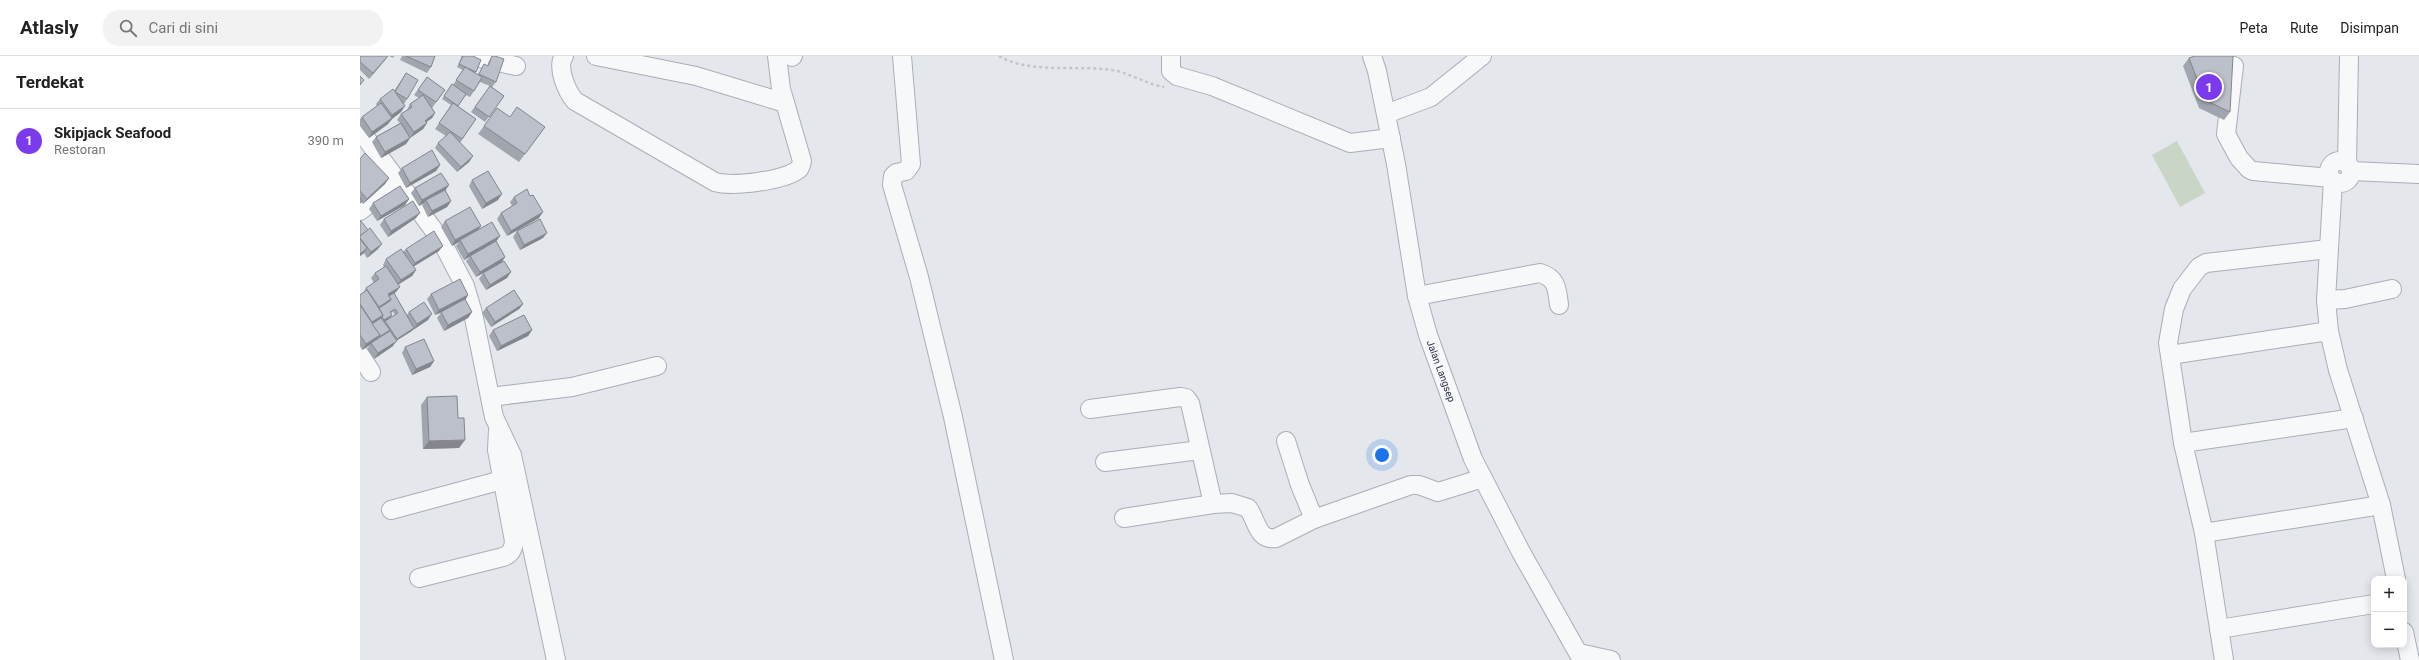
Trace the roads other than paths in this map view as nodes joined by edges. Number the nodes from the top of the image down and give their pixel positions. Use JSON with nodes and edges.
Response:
{"nodes":[{"id":1,"x":471,"y":56,"type":"edge"},
{"id":2,"x":564,"y":56,"type":"edge"},
{"id":3,"x":596,"y":56,"type":"edge"},
{"id":4,"x":902,"y":56,"type":"edge"},
{"id":5,"x":1171,"y":56,"type":"edge"},
{"id":6,"x":1372,"y":56,"type":"edge"},
{"id":7,"x":1482,"y":56,"type":"edge"},
{"id":8,"x":2339,"y":56,"type":"edge"},
{"id":9,"x":2349,"y":56,"type":"edge"},
{"id":10,"x":785,"y":59,"type":"edge"},
{"id":11,"x":516,"y":66,"type":"dead end"},
{"id":12,"x":2234,"y":66,"type":"edge"},
{"id":13,"x":783,"y":96,"type":"junction"},
{"id":14,"x":1386,"y":114,"type":"junction"},
{"id":15,"x":360,"y":130,"type":"edge"},
{"id":16,"x":1391,"y":138,"type":"junction"},
{"id":17,"x":2338,"y":171,"type":"junction"},
{"id":18,"x":2419,"y":174,"type":"edge"},
{"id":19,"x":398,"y":180,"type":"junction"},
{"id":20,"x":360,"y":211,"type":"edge"},
{"id":21,"x":2328,"y":244,"type":"junction"},
{"id":22,"x":2392,"y":289,"type":"dead end"},
{"id":23,"x":1417,"y":296,"type":"junction"},
{"id":24,"x":2326,"y":300,"type":"junction"},
{"id":25,"x":1559,"y":305,"type":"dead end"},
{"id":26,"x":2329,"y":331,"type":"junction"},
{"id":27,"x":360,"y":355,"type":"edge"},
{"id":28,"x":2170,"y":355,"type":"junction"},
{"id":29,"x":657,"y":366,"type":"dead end"},
{"id":30,"x":371,"y":372,"type":"dead end"},
{"id":31,"x":490,"y":397,"type":"junction"},
{"id":32,"x":1090,"y":409,"type":"dead end"},
{"id":33,"x":2354,"y":418,"type":"junction"},
{"id":34,"x":499,"y":426,"type":"junction"},
{"id":35,"x":1286,"y":441,"type":"dead end"},
{"id":36,"x":2183,"y":443,"type":"junction"},
{"id":37,"x":1200,"y":450,"type":"junction"},
{"id":38,"x":1105,"y":462,"type":"dead end"},
{"id":39,"x":1483,"y":478,"type":"junction"},
{"id":40,"x":502,"y":480,"type":"junction"},
{"id":41,"x":1213,"y":504,"type":"junction"},
{"id":42,"x":2381,"y":505,"type":"junction"},
{"id":43,"x":391,"y":510,"type":"dead end"},
{"id":44,"x":1124,"y":518,"type":"dead end"},
{"id":45,"x":1314,"y":519,"type":"junction"},
{"id":46,"x":2204,"y":533,"type":"junction"},
{"id":47,"x":2395,"y":576,"type":"edge"},
{"id":48,"x":419,"y":578,"type":"dead end"},
{"id":49,"x":2371,"y":605,"type":"edge"},
{"id":50,"x":2219,"y":630,"type":"junction"},
{"id":51,"x":2407,"y":646,"type":"edge"},
{"id":52,"x":1581,"y":656,"type":"edge"},
{"id":53,"x":556,"y":660,"type":"edge"},
{"id":54,"x":1004,"y":660,"type":"edge"},
{"id":55,"x":1611,"y":660,"type":"edge"},
{"id":56,"x":2224,"y":660,"type":"edge"},
{"id":57,"x":2410,"y":660,"type":"edge"}],
"edges":[{"from":1,"to":11,"type":"street"},
{"from":2,"to":13,"type":"street"},
{"from":3,"to":13,"type":"street"},
{"from":4,"to":54,"type":"street"},
{"from":5,"to":16,"type":"street"},
{"from":6,"to":14,"type":"street","name":"Jalan Langsep"},
{"from":7,"to":14,"type":"street"},
{"from":8,"to":17,"type":"street"},
{"from":9,"to":17,"type":"street"},
{"from":10,"to":13,"type":"street"},
{"from":12,"to":17,"type":"street"},
{"from":14,"to":16,"type":"street","name":"Jalan Langsep"},
{"from":15,"to":19,"type":"street"},
{"from":16,"to":23,"type":"street","name":"Jalan Langsep"},
{"from":17,"to":18,"type":"street"},
{"from":17,"to":21,"type":"street"},
{"from":19,"to":20,"type":"street"},
{"from":19,"to":31,"type":"street"},
{"from":21,"to":24,"type":"street"},
{"from":21,"to":28,"type":"street"},
{"from":22,"to":24,"type":"street"},
{"from":23,"to":25,"type":"street"},
{"from":23,"to":39,"type":"street","name":"Jalan Langsep"},
{"from":24,"to":26,"type":"street"},
{"from":26,"to":28,"type":"street"},
{"from":26,"to":33,"type":"street"},
{"from":27,"to":30,"type":"street"},
{"from":28,"to":36,"type":"street"},
{"from":29,"to":31,"type":"street"},
{"from":31,"to":34,"type":"street"},
{"from":32,"to":37,"type":"street"},
{"from":33,"to":36,"type":"street"},
{"from":33,"to":42,"type":"street"},
{"from":34,"to":40,"type":"street"},
{"from":34,"to":53,"type":"street"},
{"from":35,"to":45,"type":"street"},
{"from":36,"to":46,"type":"street"},
{"from":37,"to":38,"type":"street"},
{"from":37,"to":41,"type":"street"},
{"from":39,"to":45,"type":"street"},
{"from":39,"to":52,"type":"street","name":"Jalan Langsep"},
{"from":40,"to":43,"type":"street"},
{"from":40,"to":48,"type":"street"},
{"from":41,"to":44,"type":"street"},
{"from":41,"to":45,"type":"street"},
{"from":42,"to":46,"type":"street"},
{"from":42,"to":47,"type":"street"},
{"from":46,"to":50,"type":"street"},
{"from":49,"to":50,"type":"street"},
{"from":50,"to":56,"type":"street"},
{"from":51,"to":57,"type":"street"},
{"from":52,"to":55,"type":"street"}]}
